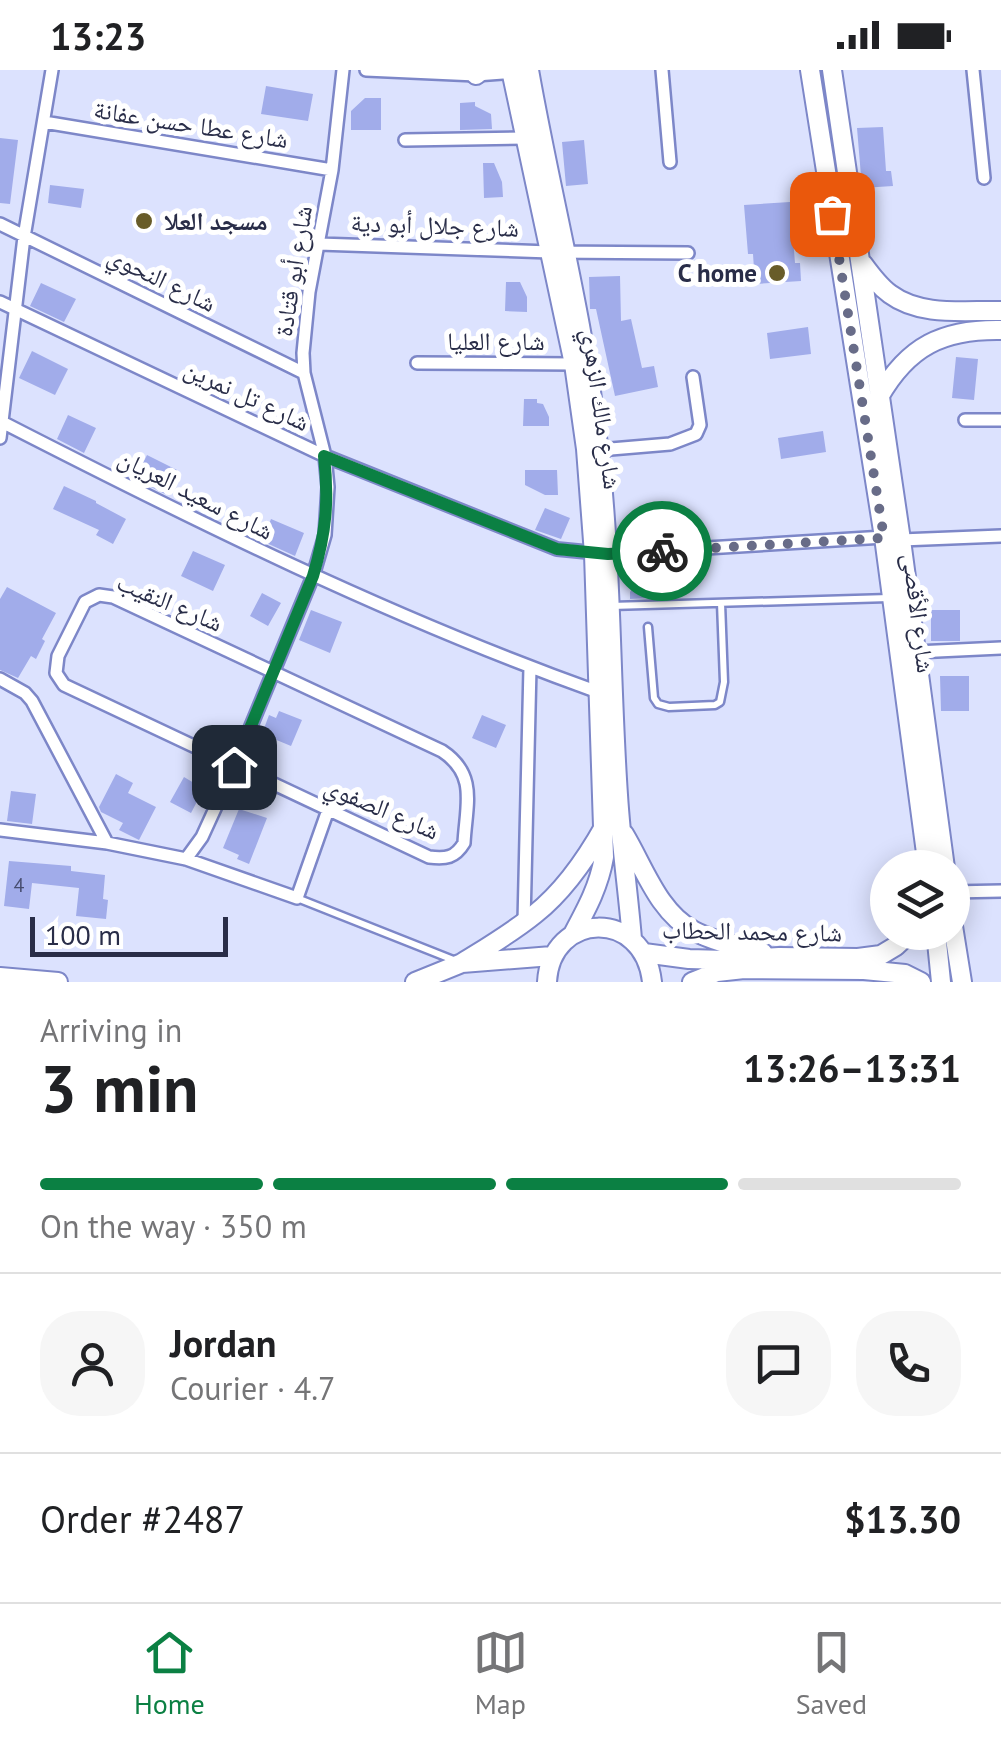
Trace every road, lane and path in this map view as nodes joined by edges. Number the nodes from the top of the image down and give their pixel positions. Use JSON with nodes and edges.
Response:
{"nodes":[{"id":1,"x":52,"y":70,"type":"edge"},
{"id":2,"x":343,"y":70,"type":"edge"},
{"id":3,"x":366,"y":70,"type":"edge"},
{"id":4,"x":662,"y":70,"type":"edge"},
{"id":5,"x":810,"y":70,"type":"edge"},
{"id":6,"x":832,"y":70,"type":"edge"},
{"id":7,"x":973,"y":70,"type":"edge"},
{"id":8,"x":520,"y":71,"type":"edge"},
{"id":9,"x":479,"y":72,"type":"edge"},
{"id":10,"x":44,"y":122,"type":"junction"},
{"id":11,"x":526,"y":138,"type":"junction"},
{"id":12,"x":405,"y":140,"type":"dead end"},
{"id":13,"x":670,"y":162,"type":"dead end"},
{"id":14,"x":332,"y":170,"type":"junction"},
{"id":15,"x":984,"y":178,"type":"dead end"},
{"id":16,"x":0,"y":224,"type":"edge"},
{"id":17,"x":24,"y":236,"type":"junction"},
{"id":18,"x":319,"y":244,"type":"junction"},
{"id":19,"x":557,"y":251,"type":"junction"},
{"id":20,"x":688,"y":253,"type":"dead end"},
{"id":21,"x":861,"y":262,"type":"junction"},
{"id":22,"x":0,"y":302,"type":"edge"},
{"id":23,"x":933,"y":310,"type":"junction"},
{"id":24,"x":1001,"y":310,"type":"edge"},
{"id":25,"x":17,"y":311,"type":"junction"},
{"id":26,"x":1001,"y":330,"type":"edge"},
{"id":27,"x":936,"y":340,"type":"junction"},
{"id":28,"x":417,"y":363,"type":"dead end"},
{"id":29,"x":574,"y":364,"type":"junction"},
{"id":30,"x":304,"y":374,"type":"junction"},
{"id":31,"x":693,"y":377,"type":"dead end"},
{"id":32,"x":879,"y":397,"type":"junction"},
{"id":33,"x":964,"y":420,"type":"dead end"},
{"id":34,"x":1001,"y":420,"type":"edge"},
{"id":35,"x":1,"y":422,"type":"edge"},
{"id":36,"x":0,"y":438,"type":"edge"},
{"id":37,"x":599,"y":450,"type":"junction"},
{"id":38,"x":324,"y":456,"type":"junction"},
{"id":39,"x":1001,"y":536,"type":"edge"},
{"id":40,"x":892,"y":539,"type":"junction"},
{"id":41,"x":601,"y":554,"type":"junction"},
{"id":42,"x":313,"y":576,"type":"junction"},
{"id":43,"x":891,"y":598,"type":"junction"},
{"id":44,"x":721,"y":603,"type":"junction"},
{"id":45,"x":610,"y":606,"type":"junction"},
{"id":46,"x":648,"y":626,"type":"dead end"},
{"id":47,"x":1001,"y":648,"type":"edge"},
{"id":48,"x":916,"y":652,"type":"junction"},
{"id":49,"x":530,"y":667,"type":"junction"},
{"id":50,"x":274,"y":673,"type":"junction"},
{"id":51,"x":0,"y":678,"type":"edge"},
{"id":52,"x":598,"y":692,"type":"junction"},
{"id":53,"x":234,"y":767,"type":"junction"},
{"id":54,"x":328,"y":810,"type":"junction"},
{"id":55,"x":613,"y":828,"type":"junction"},
{"id":56,"x":0,"y":830,"type":"edge"},
{"id":57,"x":107,"y":843,"type":"junction"},
{"id":58,"x":926,"y":850,"type":"edge"},
{"id":59,"x":943,"y":850,"type":"edge"},
{"id":60,"x":186,"y":859,"type":"junction"},
{"id":61,"x":1001,"y":890,"type":"edge"},
{"id":62,"x":970,"y":891,"type":"edge"},
{"id":63,"x":297,"y":898,"type":"junction"},
{"id":64,"x":524,"y":922,"type":"junction"},
{"id":65,"x":574,"y":934,"type":"junction"},
{"id":66,"x":638,"y":946,"type":"junction"},
{"id":67,"x":889,"y":950,"type":"edge"},
{"id":68,"x":938,"y":950,"type":"edge"},
{"id":69,"x":957,"y":950,"type":"edge"},
{"id":70,"x":552,"y":956,"type":"junction"},
{"id":71,"x":462,"y":963,"type":"junction"},
{"id":72,"x":777,"y":964,"type":"junction"},
{"id":73,"x":0,"y":977,"type":"edge"},
{"id":74,"x":58,"y":982,"type":"edge"},
{"id":75,"x":415,"y":982,"type":"edge"},
{"id":76,"x":547,"y":982,"type":"edge"},
{"id":77,"x":652,"y":982,"type":"edge"},
{"id":78,"x":692,"y":982,"type":"edge"},
{"id":79,"x":758,"y":982,"type":"edge"},
{"id":80,"x":922,"y":982,"type":"edge"},
{"id":81,"x":942,"y":982,"type":"edge"},
{"id":82,"x":962,"y":982,"type":"edge"}],
"edges":[{"from":1,"to":10,"type":"street"},
{"from":2,"to":14,"type":"street","name":"شارع أبو قتادة"},
{"from":3,"to":9,"type":"street"},
{"from":4,"to":13,"type":"street"},
{"from":5,"to":40,"type":"street","name":"شارع الأقصى"},
{"from":6,"to":21,"type":"street","name":"شارع الأقصى"},
{"from":7,"to":15,"type":"street"},
{"from":8,"to":9,"type":"street"},
{"from":8,"to":11,"type":"street","name":"شارع مالك الزهري"},
{"from":8,"to":19,"type":"street","name":"شارع مالك الزهري"},
{"from":10,"to":14,"type":"street","name":"شارع عطا حسن عفانة"},
{"from":10,"to":17,"type":"street"},
{"from":11,"to":12,"type":"street"},
{"from":11,"to":19,"type":"street","name":"شارع مالك الزهري"},
{"from":14,"to":18,"type":"street","name":"شارع أبو قتادة"},
{"from":16,"to":17,"type":"street","name":"شارع النحوي"},
{"from":17,"to":25,"type":"street"},
{"from":17,"to":30,"type":"street","name":"شارع النحوي"},
{"from":18,"to":19,"type":"street","name":"شارع جلال أبو دية"},
{"from":18,"to":30,"type":"street","name":"شارع أبو قتادة"},
{"from":19,"to":20,"type":"street","name":"شارع جلال أبو دية"},
{"from":19,"to":29,"type":"street","name":"شارع مالك الزهري"},
{"from":19,"to":37,"type":"street","name":"شارع مالك الزهري"},
{"from":21,"to":23,"type":"street"},
{"from":21,"to":32,"type":"street","name":"شارع الأقصى"},
{"from":22,"to":25,"type":"street","name":"شارع تل نمرين"},
{"from":23,"to":24,"type":"street"},
{"from":23,"to":27,"type":"street"},
{"from":25,"to":35,"type":"street"},
{"from":25,"to":38,"type":"street","name":"شارع تل نمرين"},
{"from":26,"to":27,"type":"street"},
{"from":27,"to":32,"type":"street"},
{"from":28,"to":29,"type":"street","name":"شارع العليا"},
{"from":29,"to":41,"type":"street","name":"شارع مالك الزهري"},
{"from":30,"to":38,"type":"street","name":"شارع أبو قتادة"},
{"from":31,"to":37,"type":"street"},
{"from":32,"to":40,"type":"street","name":"شارع الأقصى"},
{"from":33,"to":34,"type":"street"},
{"from":35,"to":36,"type":"street"},
{"from":35,"to":42,"type":"street","name":"شارع سعيد العريان"},
{"from":37,"to":41,"type":"street","name":"شارع مالك الزهري"},
{"from":38,"to":41,"type":"street","name":"شارع تل نمرين"},
{"from":38,"to":42,"type":"street","name":"شارع أبو قتادة"},
{"from":39,"to":40,"type":"street","name":"شارع تل نمرين"},
{"from":40,"to":41,"type":"street","name":"شارع تل نمرين"},
{"from":40,"to":43,"type":"street","name":"شارع الأقصى"},
{"from":40,"to":48,"type":"street","name":"شارع الأقصى"},
{"from":41,"to":45,"type":"street","name":"شارع مالك الزهري"},
{"from":41,"to":52,"type":"street","name":"شارع مالك الزهري"},
{"from":42,"to":49,"type":"street","name":"شارع سعيد العريان"},
{"from":42,"to":50,"type":"street","name":"شارع أبو قتادة"},
{"from":43,"to":44,"type":"lane"},
{"from":43,"to":58,"type":"street","name":"شارع الأقصى"},
{"from":44,"to":45,"type":"lane"},
{"from":44,"to":46,"type":"lane"},
{"from":45,"to":55,"type":"street","name":"شارع مالك الزهري"},
{"from":47,"to":48,"type":"street"},
{"from":48,"to":59,"type":"street","name":"شارع الأقصى"},
{"from":49,"to":52,"type":"street","name":"شارع سعيد العريان"},
{"from":49,"to":64,"type":"street"},
{"from":50,"to":53,"type":"street","name":"شارع أبو قتادة"},
{"from":50,"to":53,"type":"street","name":"شارع النقيب"},
{"from":50,"to":54,"type":"street","name":"شارع الصفوي"},
{"from":51,"to":57,"type":"street"},
{"from":52,"to":55,"type":"street","name":"شارع مالك الزهري"},
{"from":53,"to":54,"type":"street","name":"شارع الصفوي"},
{"from":53,"to":60,"type":"street","name":"شارع أبو قتادة"},
{"from":54,"to":63,"type":"street"},
{"from":55,"to":64,"type":"street"},
{"from":55,"to":65,"type":"street","name":"شارع مالك الزهري"},
{"from":55,"to":66,"type":"street","name":"شارع مالك الزهري"},
{"from":55,"to":72,"type":"street"},
{"from":56,"to":57,"type":"street"},
{"from":57,"to":60,"type":"street"},
{"from":60,"to":63,"type":"street"},
{"from":61,"to":62,"type":"street"},
{"from":63,"to":71,"type":"lane"},
{"from":64,"to":71,"type":"street"},
{"from":65,"to":66,"type":"street","name":"شارع محمد الحطاب"},
{"from":65,"to":70,"type":"street","name":"شارع مالك الزهري"},
{"from":66,"to":72,"type":"street","name":"شارع محمد الحطاب"},
{"from":66,"to":77,"type":"street","name":"شارع مالك الزهري"},
{"from":67,"to":72,"type":"street","name":"شارع محمد الحطاب"},
{"from":68,"to":81,"type":"street"},
{"from":69,"to":82,"type":"street"},
{"from":70,"to":71,"type":"street"},
{"from":70,"to":76,"type":"street"},
{"from":71,"to":75,"type":"street"},
{"from":72,"to":78,"type":"street","name":"شارع محمد الحطاب"},
{"from":72,"to":79,"type":"street"},
{"from":72,"to":80,"type":"street","name":"شارع محمد الحطاب"},
{"from":73,"to":74,"type":"street"}]}
